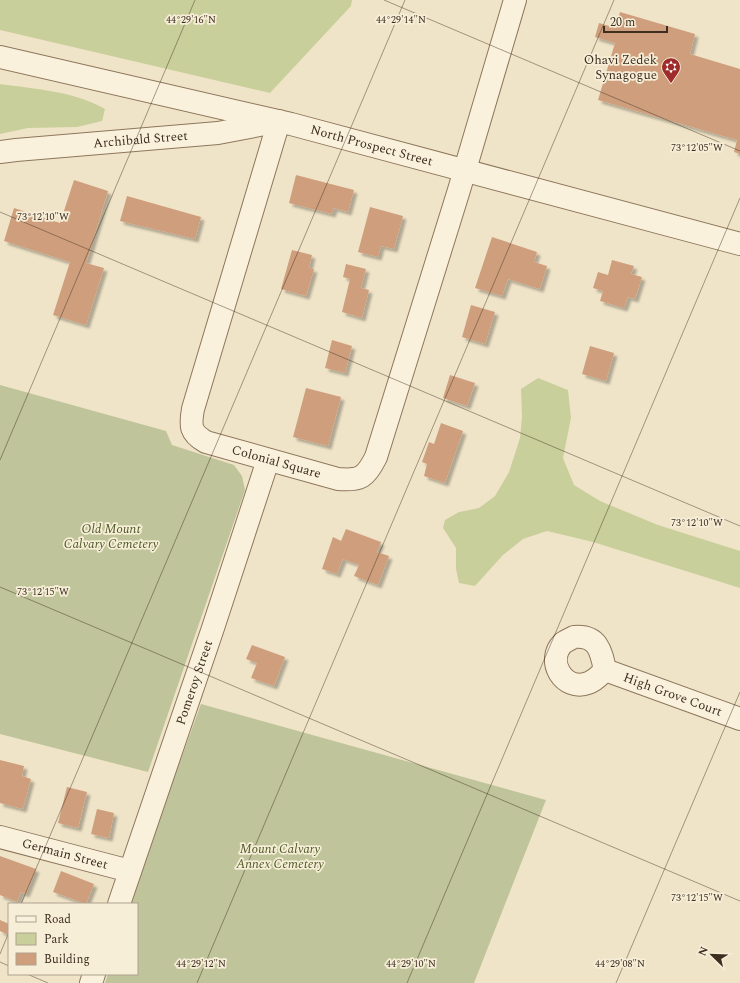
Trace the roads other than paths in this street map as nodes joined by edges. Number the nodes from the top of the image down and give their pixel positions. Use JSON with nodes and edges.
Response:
{"nodes":[{"id":1,"x":515,"y":0,"type":"edge"},
{"id":2,"x":0,"y":57,"type":"edge"},
{"id":3,"x":279,"y":121,"type":"junction"},
{"id":4,"x":0,"y":152,"type":"edge"},
{"id":5,"x":465,"y":170,"type":"junction"},
{"id":6,"x":740,"y":244,"type":"edge"},
{"id":7,"x":268,"y":460,"type":"junction"},
{"id":8,"x":605,"y":670,"type":"dead end"},
{"id":9,"x":740,"y":719,"type":"edge"},
{"id":10,"x":0,"y":837,"type":"edge"},
{"id":11,"x":130,"y":871,"type":"junction"},
{"id":12,"x":119,"y":903,"type":"edge"}],
"edges":[{"from":1,"to":5,"type":"street","name":"Colonial Square"},
{"from":2,"to":3,"type":"street","name":"North Prospect Street"},
{"from":3,"to":4,"type":"street","name":"Archibald Street"},
{"from":3,"to":5,"type":"street","name":"North Prospect Street"},
{"from":3,"to":7,"type":"street","name":"Colonial Square"},
{"from":5,"to":6,"type":"street","name":"North Prospect Street"},
{"from":5,"to":7,"type":"street","name":"Colonial Square"},
{"from":7,"to":11,"type":"street","name":"Pomeroy Street"},
{"from":8,"to":9,"type":"street","name":"High Grove Court"},
{"from":10,"to":11,"type":"street","name":"Germain Street"},
{"from":11,"to":12,"type":"street","name":"Pomeroy Street"}]}
